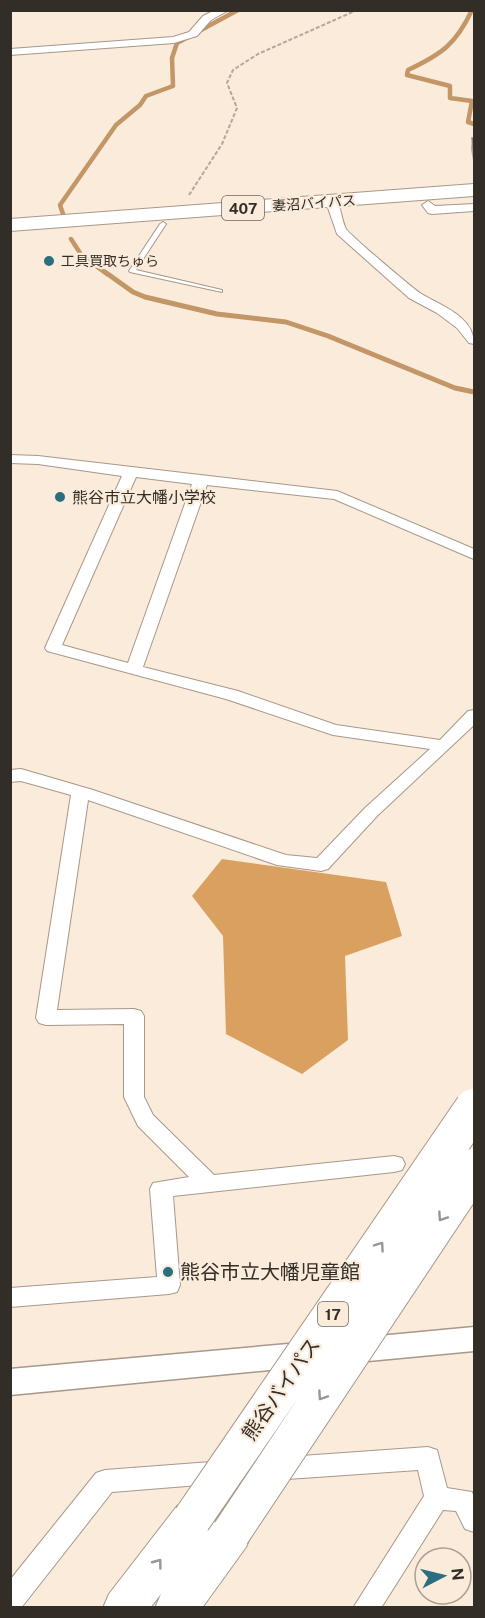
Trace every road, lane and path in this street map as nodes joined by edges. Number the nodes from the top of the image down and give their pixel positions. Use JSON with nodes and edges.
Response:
{"nodes":[{"id":1,"x":224,"y":10,"type":"edge"},
{"id":2,"x":357,"y":10,"type":"edge"},
{"id":3,"x":10,"y":52,"type":"edge"},
{"id":4,"x":473,"y":196,"type":"edge"},
{"id":5,"x":334,"y":206,"type":"junction"},
{"id":6,"x":169,"y":219,"type":"junction"},
{"id":7,"x":10,"y":225,"type":"edge"},
{"id":8,"x":10,"y":236,"type":"edge"},
{"id":9,"x":220,"y":291,"type":"dead end"},
{"id":10,"x":474,"y":340,"type":"edge"},
{"id":11,"x":10,"y":459,"type":"edge"},
{"id":12,"x":131,"y":473,"type":"junction"},
{"id":13,"x":201,"y":480,"type":"junction"},
{"id":14,"x":474,"y":554,"type":"edge"},
{"id":15,"x":134,"y":669,"type":"junction"},
{"id":16,"x":474,"y":715,"type":"edge"},
{"id":17,"x":444,"y":746,"type":"junction"},
{"id":18,"x":10,"y":777,"type":"edge"},
{"id":19,"x":80,"y":792,"type":"junction"},
{"id":20,"x":474,"y":1108,"type":"edge"},
{"id":21,"x":394,"y":1164,"type":"dead end"},
{"id":22,"x":474,"y":1168,"type":"edge"},
{"id":23,"x":209,"y":1184,"type":"junction"},
{"id":24,"x":10,"y":1298,"type":"edge"},
{"id":25,"x":474,"y":1339,"type":"edge"},
{"id":26,"x":10,"y":1382,"type":"edge"},
{"id":27,"x":437,"y":1498,"type":"junction"},
{"id":28,"x":474,"y":1521,"type":"edge"},
{"id":29,"x":10,"y":1601,"type":"edge"},
{"id":30,"x":124,"y":1608,"type":"edge"},
{"id":31,"x":176,"y":1608,"type":"edge"},
{"id":32,"x":366,"y":1608,"type":"edge"}],
"edges":[{"from":1,"to":3,"type":"street"},
{"from":2,"to":6,"type":"path"},
{"from":4,"to":5,"type":"highway","name":"妻沼バイパス","number":"407"},
{"from":4,"to":5,"type":"highway","name":"妻沼バイパス","number":"407"},
{"from":5,"to":6,"type":"highway","name":"妻沼バイパス","number":"407"},
{"from":5,"to":10,"type":"street"},
{"from":6,"to":7,"type":"highway","name":"妻沼バイパス","number":"407"},
{"from":6,"to":8,"type":"highway","name":"妻沼バイパス","number":"407"},
{"from":6,"to":9,"type":"lane"},
{"from":11,"to":12,"type":"street"},
{"from":12,"to":13,"type":"street"},
{"from":12,"to":15,"type":"street"},
{"from":13,"to":14,"type":"street"},
{"from":13,"to":15,"type":"street"},
{"from":15,"to":17,"type":"street"},
{"from":16,"to":17,"type":"street"},
{"from":17,"to":19,"type":"street"},
{"from":18,"to":19,"type":"street"},
{"from":19,"to":23,"type":"street"},
{"from":30,"to":20,"type":"highway","name":"熊谷バイパス","number":"17","one_way":true,"bridge":true},
{"from":21,"to":23,"type":"street"},
{"from":22,"to":31,"type":"highway","number":"17","one_way":true,"bridge":true},
{"from":23,"to":24,"type":"street"},
{"from":25,"to":26,"type":"street"},
{"from":27,"to":28,"type":"street"},
{"from":27,"to":29,"type":"street"},
{"from":27,"to":32,"type":"street"}]}
